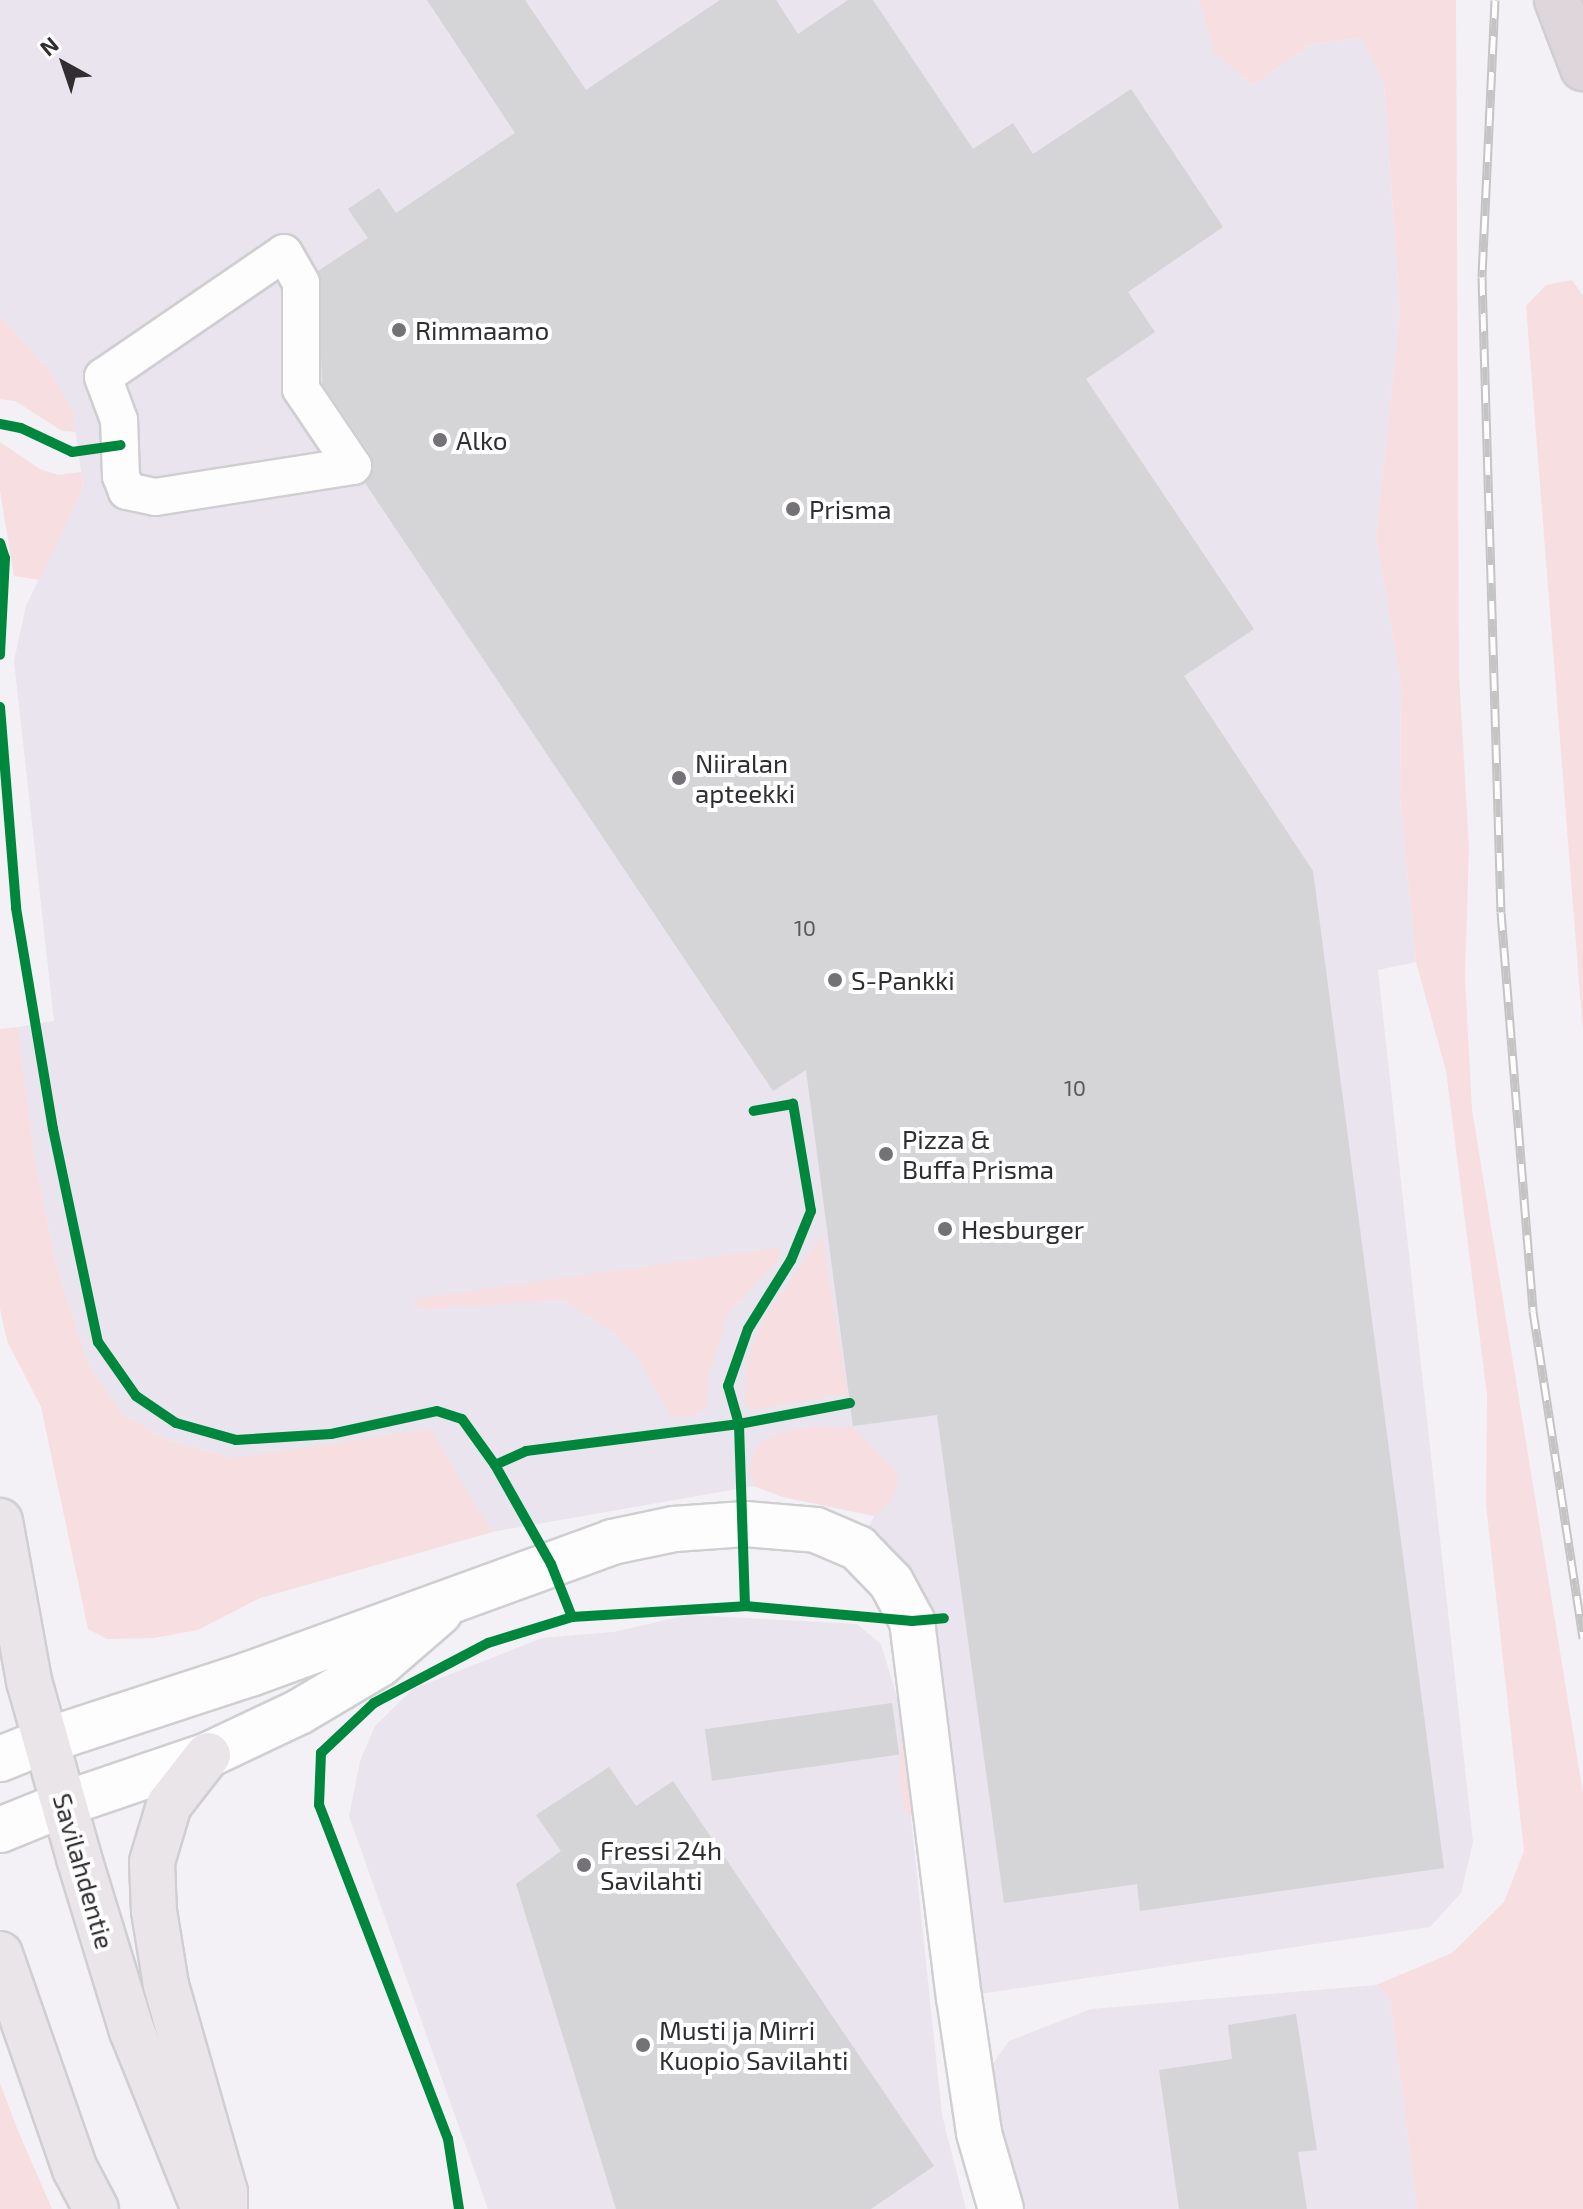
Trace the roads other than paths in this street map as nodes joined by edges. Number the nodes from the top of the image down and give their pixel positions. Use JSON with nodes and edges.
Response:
{"nodes":[{"id":1,"x":1557,"y":0,"type":"edge"},
{"id":2,"x":1583,"y":68,"type":"edge"},
{"id":3,"x":103,"y":377,"type":"joint"},
{"id":4,"x":0,"y":1521,"type":"edge"},
{"id":5,"x":463,"y":1592,"type":"junction"},
{"id":6,"x":45,"y":1741,"type":"junction"},
{"id":7,"x":208,"y":1755,"type":"junction"},
{"id":8,"x":0,"y":1759,"type":"edge"},
{"id":9,"x":64,"y":1804,"type":"junction"},
{"id":10,"x":0,"y":1830,"type":"edge"},
{"id":11,"x":0,"y":1954,"type":"edge"},
{"id":12,"x":9,"y":1995,"type":"edge"},
{"id":13,"x":96,"y":2209,"type":"edge"},
{"id":14,"x":204,"y":2209,"type":"edge"},
{"id":15,"x":225,"y":2209,"type":"edge"},
{"id":16,"x":1001,"y":2209,"type":"edge"}],
"edges":[{"from":1,"to":2,"type":"highway"},
{"from":3,"to":3,"type":"street"},
{"from":4,"to":6,"type":"main road","name":"Savilahdentie"},
{"from":5,"to":6,"type":"street"},
{"from":5,"to":7,"type":"street"},
{"from":5,"to":16,"type":"street"},
{"from":6,"to":8,"type":"street"},
{"from":6,"to":9,"type":"main road","name":"Savilahdentie"},
{"from":7,"to":9,"type":"street"},
{"from":7,"to":15,"type":"main road"},
{"from":9,"to":10,"type":"street"},
{"from":9,"to":14,"type":"main road","name":"Savilahdentie"},
{"from":11,"to":12,"type":"main road"},
{"from":12,"to":13,"type":"main road"}]}
